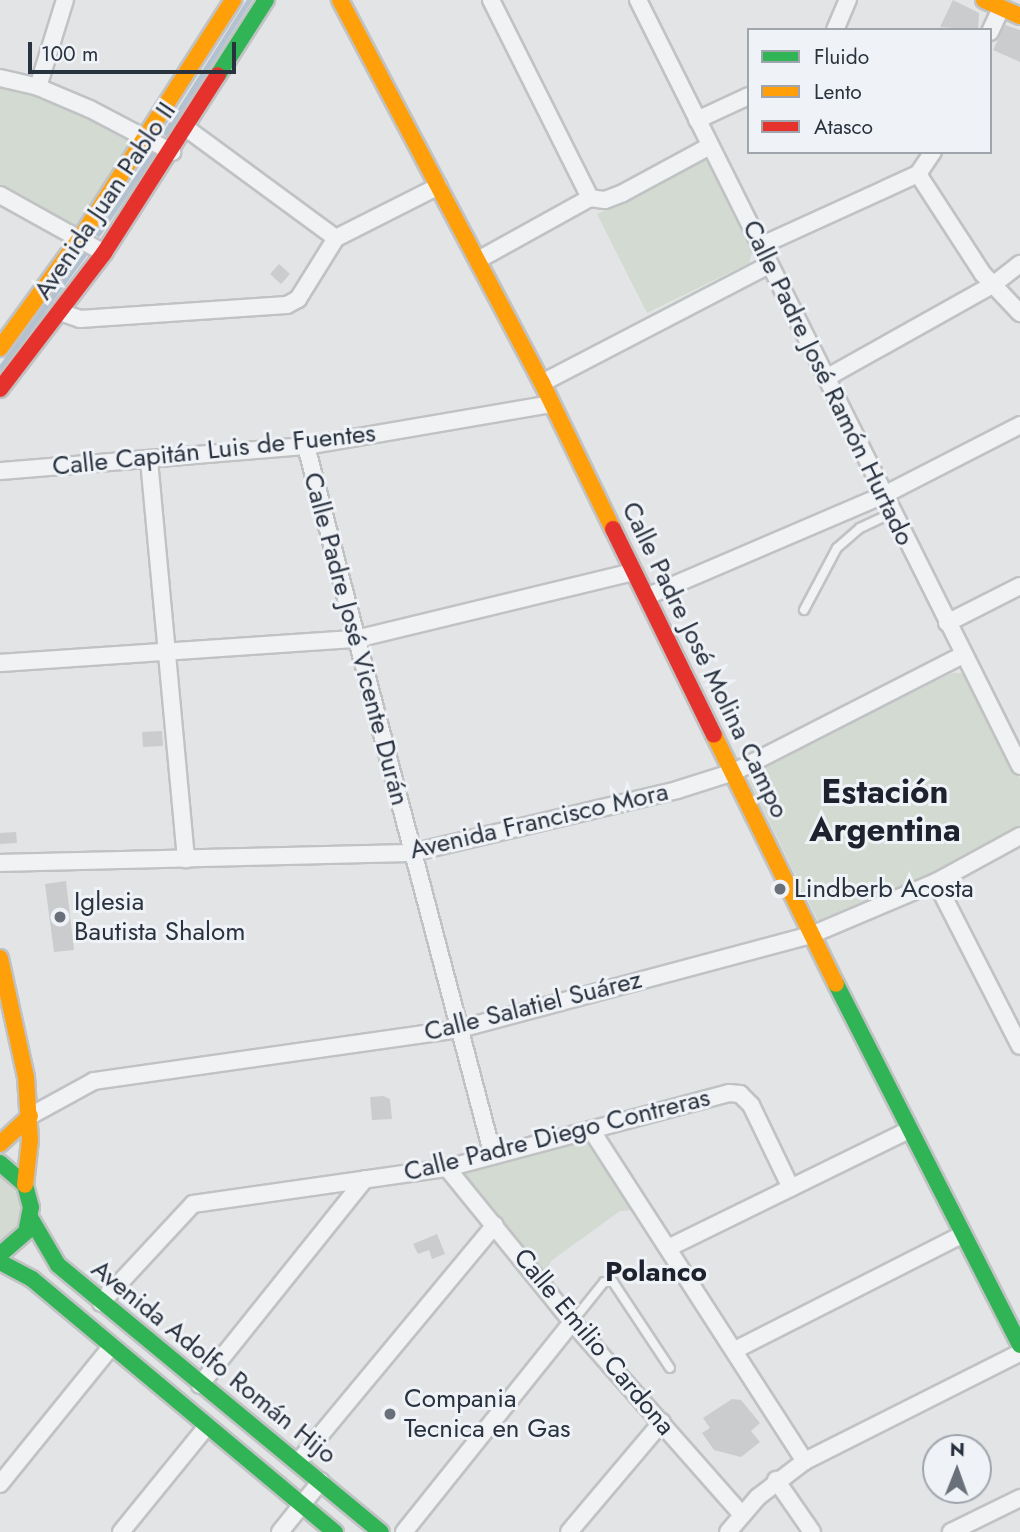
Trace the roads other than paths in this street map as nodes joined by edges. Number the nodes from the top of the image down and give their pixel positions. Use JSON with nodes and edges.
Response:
{"nodes":[{"id":1,"x":65,"y":0,"type":"edge"},
{"id":2,"x":233,"y":0,"type":"edge"},
{"id":3,"x":266,"y":0,"type":"edge"},
{"id":4,"x":340,"y":0,"type":"edge"},
{"id":5,"x":491,"y":0,"type":"edge"},
{"id":6,"x":638,"y":0,"type":"edge"},
{"id":7,"x":848,"y":0,"type":"edge"},
{"id":8,"x":984,"y":0,"type":"edge"},
{"id":9,"x":1002,"y":8,"type":"junction"},
{"id":10,"x":1020,"y":16,"type":"edge"},
{"id":11,"x":836,"y":28,"type":"edge"},
{"id":12,"x":992,"y":28,"type":"edge"},
{"id":13,"x":0,"y":78,"type":"edge"},
{"id":14,"x":38,"y":87,"type":"junction"},
{"id":15,"x":747,"y":97,"type":"edge"},
{"id":16,"x":697,"y":120,"type":"junction"},
{"id":17,"x":186,"y":128,"type":"junction"},
{"id":18,"x":145,"y":137,"type":"junction"},
{"id":19,"x":710,"y":146,"type":"junction"},
{"id":20,"x":172,"y":152,"type":"junction"},
{"id":21,"x":932,"y":154,"type":"edge"},
{"id":22,"x":918,"y":174,"type":"junction"},
{"id":23,"x":439,"y":186,"type":"junction"},
{"id":24,"x":0,"y":195,"type":"edge"},
{"id":25,"x":590,"y":198,"type":"junction"},
{"id":26,"x":81,"y":237,"type":"junction"},
{"id":27,"x":336,"y":238,"type":"junction"},
{"id":28,"x":760,"y":246,"type":"junction"},
{"id":29,"x":104,"y":253,"type":"junction"},
{"id":30,"x":478,"y":260,"type":"junction"},
{"id":31,"x":1020,"y":264,"type":"edge"},
{"id":32,"x":769,"y":265,"type":"junction"},
{"id":33,"x":994,"y":284,"type":"junction"},
{"id":34,"x":60,"y":312,"type":"junction"},
{"id":35,"x":1020,"y":313,"type":"edge"},
{"id":36,"x":0,"y":348,"type":"edge"},
{"id":37,"x":826,"y":379,"type":"junction"},
{"id":38,"x":542,"y":383,"type":"junction"},
{"id":39,"x":0,"y":389,"type":"edge"},
{"id":40,"x":551,"y":404,"type":"junction"},
{"id":41,"x":1020,"y":425,"type":"edge"},
{"id":42,"x":306,"y":446,"type":"junction"},
{"id":43,"x":149,"y":460,"type":"junction"},
{"id":44,"x":0,"y":471,"type":"edge"},
{"id":45,"x":884,"y":495,"type":"junction"},
{"id":46,"x":892,"y":513,"type":"junction"},
{"id":47,"x":633,"y":572,"type":"junction"},
{"id":48,"x":1020,"y":586,"type":"edge"},
{"id":49,"x":648,"y":596,"type":"junction"},
{"id":50,"x":804,"y":610,"type":"dead end"},
{"id":51,"x":947,"y":623,"type":"junction"},
{"id":52,"x":356,"y":639,"type":"junction"},
{"id":53,"x":166,"y":651,"type":"junction"},
{"id":54,"x":963,"y":654,"type":"junction"},
{"id":55,"x":0,"y":663,"type":"edge"},
{"id":56,"x":1015,"y":743,"type":"edge"},
{"id":57,"x":1020,"y":766,"type":"edge"},
{"id":58,"x":734,"y":772,"type":"junction"},
{"id":59,"x":1020,"y":836,"type":"edge"},
{"id":60,"x":411,"y":853,"type":"junction"},
{"id":61,"x":186,"y":859,"type":"junction"},
{"id":62,"x":0,"y":863,"type":"edge"},
{"id":63,"x":936,"y":882,"type":"junction"},
{"id":64,"x":811,"y":934,"type":"junction"},
{"id":65,"x":0,"y":958,"type":"edge"},
{"id":66,"x":460,"y":1029,"type":"junction"},
{"id":67,"x":1020,"y":1046,"type":"edge"},
{"id":68,"x":30,"y":1116,"type":"junction"},
{"id":69,"x":909,"y":1130,"type":"junction"},
{"id":70,"x":592,"y":1131,"type":"junction"},
{"id":71,"x":0,"y":1144,"type":"edge"},
{"id":72,"x":493,"y":1156,"type":"junction"},
{"id":73,"x":0,"y":1163,"type":"edge"},
{"id":74,"x":447,"y":1168,"type":"junction"},
{"id":75,"x":365,"y":1180,"type":"junction"},
{"id":76,"x":25,"y":1185,"type":"junction"},
{"id":77,"x":791,"y":1188,"type":"junction"},
{"id":78,"x":31,"y":1219,"type":"junction"},
{"id":79,"x":495,"y":1224,"type":"junction"},
{"id":80,"x":962,"y":1235,"type":"junction"},
{"id":81,"x":668,"y":1248,"type":"junction"},
{"id":82,"x":0,"y":1255,"type":"edge"},
{"id":83,"x":0,"y":1262,"type":"edge"},
{"id":84,"x":32,"y":1279,"type":"junction"},
{"id":85,"x":101,"y":1303,"type":"junction"},
{"id":86,"x":572,"y":1322,"type":"junction"},
{"id":87,"x":1020,"y":1344,"type":"edge"},
{"id":88,"x":111,"y":1347,"type":"junction"},
{"id":89,"x":735,"y":1350,"type":"junction"},
{"id":90,"x":670,"y":1368,"type":"dead end"},
{"id":91,"x":200,"y":1385,"type":"junction"},
{"id":92,"x":662,"y":1422,"type":"junction"},
{"id":93,"x":207,"y":1426,"type":"junction"},
{"id":94,"x":805,"y":1461,"type":"junction"},
{"id":95,"x":298,"y":1462,"type":"junction"},
{"id":96,"x":776,"y":1480,"type":"junction"},
{"id":97,"x":321,"y":1481,"type":"junction"},
{"id":98,"x":0,"y":1484,"type":"edge"},
{"id":99,"x":1020,"y":1498,"type":"edge"},
{"id":100,"x":302,"y":1506,"type":"junction"},
{"id":101,"x":742,"y":1515,"type":"junction"},
{"id":102,"x":121,"y":1532,"type":"edge"},
{"id":103,"x":280,"y":1532,"type":"edge"},
{"id":104,"x":335,"y":1532,"type":"edge"},
{"id":105,"x":381,"y":1532,"type":"edge"},
{"id":106,"x":404,"y":1532,"type":"edge"},
{"id":107,"x":569,"y":1532,"type":"edge"},
{"id":108,"x":728,"y":1532,"type":"edge"},
{"id":109,"x":812,"y":1532,"type":"edge"},
{"id":110,"x":951,"y":1532,"type":"edge"}],
"edges":[{"from":1,"to":14,"type":"street"},
{"from":2,"to":18,"type":"street","name":"Avenida Juan Pablo II"},
{"from":3,"to":17,"type":"street","name":"Avenida Juan Pablo II"},
{"from":4,"to":23,"type":"street","name":"Calle Padre José Molina Campo"},
{"from":5,"to":25,"type":"street"},
{"from":6,"to":16,"type":"street","name":"Calle Padre José Ramón Hurtado"},
{"from":7,"to":11,"type":"street"},
{"from":8,"to":9,"type":"street"},
{"from":9,"to":10,"type":"street"},
{"from":9,"to":12,"type":"street"},
{"from":13,"to":14,"type":"street"},
{"from":14,"to":18,"type":"street"},
{"from":15,"to":16,"type":"street"},
{"from":16,"to":19,"type":"street","name":"Calle Padre José Ramón Hurtado"},
{"from":17,"to":20,"type":"street","name":"Avenida Juan Pablo II"},
{"from":17,"to":27,"type":"street"},
{"from":18,"to":20,"type":"street"},
{"from":18,"to":26,"type":"street","name":"Avenida Juan Pablo II"},
{"from":19,"to":25,"type":"street"},
{"from":19,"to":28,"type":"street","name":"Calle Padre José Ramón Hurtado"},
{"from":20,"to":29,"type":"street","name":"Avenida Juan Pablo II"},
{"from":21,"to":22,"type":"street"},
{"from":22,"to":28,"type":"street"},
{"from":22,"to":33,"type":"street"},
{"from":23,"to":27,"type":"street"},
{"from":23,"to":30,"type":"street","name":"Calle Padre José Molina Campo"},
{"from":24,"to":26,"type":"street"},
{"from":25,"to":30,"type":"street"},
{"from":26,"to":29,"type":"street"},
{"from":26,"to":36,"type":"street","name":"Avenida Juan Pablo II"},
{"from":27,"to":34,"type":"street"},
{"from":28,"to":32,"type":"street","name":"Calle Padre José Ramón Hurtado"},
{"from":29,"to":34,"type":"street","name":"Avenida Juan Pablo II"},
{"from":30,"to":38,"type":"street","name":"Calle Padre José Molina Campo"},
{"from":31,"to":33,"type":"street"},
{"from":32,"to":37,"type":"street","name":"Calle Padre José Ramón Hurtado"},
{"from":32,"to":38,"type":"street"},
{"from":33,"to":35,"type":"street"},
{"from":33,"to":37,"type":"street"},
{"from":34,"to":39,"type":"street","name":"Avenida Juan Pablo II"},
{"from":37,"to":45,"type":"street","name":"Calle Padre José Ramón Hurtado"},
{"from":38,"to":40,"type":"street","name":"Calle Padre José Molina Campo"},
{"from":40,"to":42,"type":"street","name":"Calle Capitán Luis de Fuentes"},
{"from":40,"to":47,"type":"street","name":"Calle Padre José Molina Campo"},
{"from":41,"to":45,"type":"street"},
{"from":42,"to":43,"type":"street","name":"Calle Capitán Luis de Fuentes"},
{"from":42,"to":52,"type":"street","name":"Calle Padre José Vicente Durán"},
{"from":43,"to":44,"type":"street","name":"Calle Capitán Luis de Fuentes"},
{"from":43,"to":53,"type":"street"},
{"from":45,"to":46,"type":"street","name":"Calle Padre José Ramón Hurtado"},
{"from":45,"to":49,"type":"street"},
{"from":46,"to":50,"type":"lane"},
{"from":46,"to":51,"type":"street","name":"Calle Padre José Ramón Hurtado"},
{"from":47,"to":49,"type":"street","name":"Calle Padre José Molina Campo"},
{"from":47,"to":52,"type":"street"},
{"from":48,"to":51,"type":"street"},
{"from":49,"to":58,"type":"street","name":"Calle Padre José Molina Campo"},
{"from":51,"to":54,"type":"street","name":"Calle Padre José Ramón Hurtado"},
{"from":52,"to":53,"type":"street"},
{"from":52,"to":60,"type":"street","name":"Calle Padre José Vicente Durán"},
{"from":53,"to":55,"type":"street"},
{"from":53,"to":61,"type":"street"},
{"from":54,"to":56,"type":"street","name":"Calle Padre José Ramón Hurtado"},
{"from":54,"to":58,"type":"street","name":"Avenida Francisco Mora"},
{"from":56,"to":57,"type":"street","name":"Calle Padre José Ramón Hurtado"},
{"from":58,"to":60,"type":"street","name":"Avenida Francisco Mora"},
{"from":58,"to":64,"type":"street","name":"Calle Padre José Molina Campo"},
{"from":59,"to":63,"type":"street","name":"Calle Salatiel Suárez"},
{"from":60,"to":61,"type":"street","name":"Avenida Francisco Mora"},
{"from":60,"to":66,"type":"street","name":"Calle Padre José Vicente Durán"},
{"from":61,"to":62,"type":"street","name":"Avenida Francisco Mora"},
{"from":63,"to":64,"type":"street","name":"Calle Salatiel Suárez"},
{"from":63,"to":67,"type":"street"},
{"from":64,"to":66,"type":"street","name":"Calle Salatiel Suárez"},
{"from":64,"to":69,"type":"street","name":"Calle Padre José Molina Campo"},
{"from":65,"to":68,"type":"street"},
{"from":66,"to":68,"type":"street","name":"Calle Salatiel Suárez"},
{"from":66,"to":72,"type":"street","name":"Calle Padre José Vicente Durán"},
{"from":68,"to":71,"type":"street"},
{"from":68,"to":76,"type":"street"},
{"from":69,"to":77,"type":"street"},
{"from":69,"to":80,"type":"street","name":"Calle Padre José Molina Campo"},
{"from":70,"to":72,"type":"street","name":"Calle Padre Diego Contreras"},
{"from":70,"to":77,"type":"street","name":"Calle Padre Diego Contreras"},
{"from":70,"to":81,"type":"street"},
{"from":72,"to":74,"type":"street","name":"Calle Padre Diego Contreras"},
{"from":73,"to":76,"type":"street"},
{"from":74,"to":75,"type":"street","name":"Calle Padre Diego Contreras"},
{"from":74,"to":79,"type":"street","name":"Calle Emilio Cardona"},
{"from":75,"to":85,"type":"street","name":"Calle Padre Diego Contreras"},
{"from":75,"to":91,"type":"street"},
{"from":76,"to":78,"type":"street"},
{"from":77,"to":81,"type":"street"},
{"from":78,"to":82,"type":"street"},
{"from":78,"to":85,"type":"street","name":"Avenida Adolfo Román Hijo"},
{"from":79,"to":86,"type":"street","name":"Calle Emilio Cardona"},
{"from":79,"to":95,"type":"street"},
{"from":80,"to":87,"type":"street","name":"Calle Padre José Molina Campo"},
{"from":80,"to":89,"type":"street"},
{"from":81,"to":89,"type":"street"},
{"from":83,"to":84,"type":"street","name":"Avenida Adolfo Román Hijo"},
{"from":84,"to":85,"type":"street"},
{"from":84,"to":88,"type":"street","name":"Avenida Adolfo Román Hijo"},
{"from":85,"to":91,"type":"street","name":"Avenida Adolfo Román Hijo"},
{"from":86,"to":90,"type":"lane"},
{"from":86,"to":92,"type":"street","name":"Calle Emilio Cardona"},
{"from":86,"to":106,"type":"street"},
{"from":87,"to":94,"type":"street"},
{"from":88,"to":93,"type":"street","name":"Avenida Adolfo Román Hijo"},
{"from":88,"to":98,"type":"street"},
{"from":89,"to":94,"type":"street"},
{"from":91,"to":95,"type":"street","name":"Avenida Adolfo Román Hijo"},
{"from":92,"to":101,"type":"street","name":"Calle Emilio Cardona"},
{"from":92,"to":107,"type":"street"},
{"from":93,"to":100,"type":"street","name":"Avenida Adolfo Román Hijo"},
{"from":93,"to":102,"type":"street"},
{"from":94,"to":96,"type":"street"},
{"from":95,"to":97,"type":"street","name":"Avenida Adolfo Román Hijo"},
{"from":96,"to":101,"type":"street"},
{"from":96,"to":109,"type":"street"},
{"from":97,"to":100,"type":"street"},
{"from":97,"to":105,"type":"street","name":"Avenida Adolfo Román Hijo"},
{"from":99,"to":110,"type":"street"},
{"from":100,"to":103,"type":"street"},
{"from":100,"to":104,"type":"street","name":"Avenida Adolfo Román Hijo"},
{"from":101,"to":108,"type":"street"}]}
